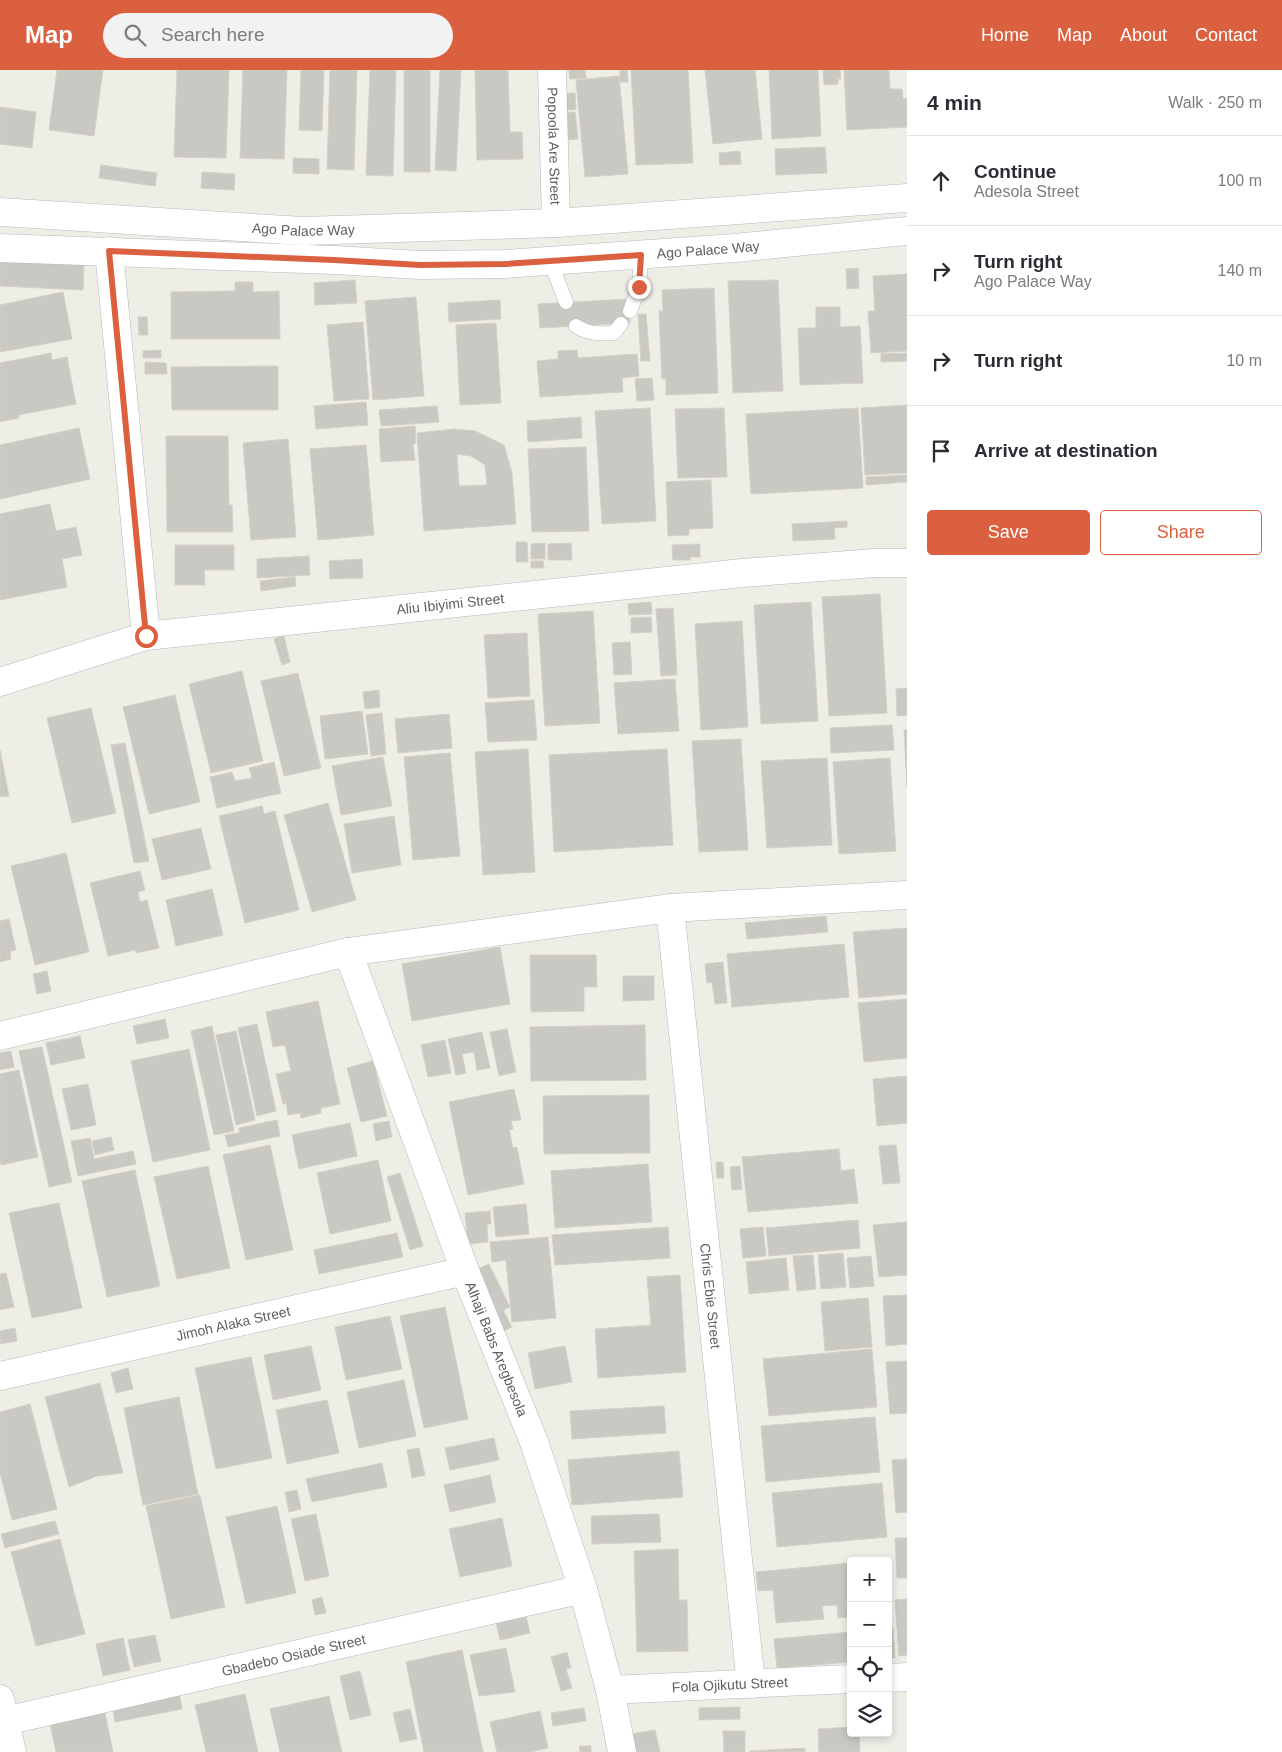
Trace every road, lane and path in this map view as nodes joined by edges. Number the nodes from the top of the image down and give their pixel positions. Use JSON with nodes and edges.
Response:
{"nodes":[{"id":1,"x":552,"y":70,"type":"edge"},
{"id":2,"x":907,"y":198,"type":"edge"},
{"id":3,"x":0,"y":212,"type":"edge"},
{"id":4,"x":556,"y":224,"type":"junction"},
{"id":5,"x":907,"y":231,"type":"edge"},
{"id":6,"x":0,"y":248,"type":"edge"},
{"id":7,"x":109,"y":251,"type":"junction"},
{"id":8,"x":641,"y":255,"type":"junction"},
{"id":9,"x":550,"y":261,"type":"junction"},
{"id":10,"x":566,"y":302,"type":"dead end"},
{"id":11,"x":630,"y":311,"type":"dead end"},
{"id":12,"x":621,"y":324,"type":"dead end"},
{"id":13,"x":576,"y":326,"type":"dead end"},
{"id":14,"x":907,"y":563,"type":"edge"},
{"id":15,"x":146,"y":636,"type":"junction"},
{"id":16,"x":0,"y":682,"type":"edge"},
{"id":17,"x":907,"y":895,"type":"edge"},
{"id":18,"x":670,"y":908,"type":"junction"},
{"id":19,"x":348,"y":952,"type":"junction"},
{"id":20,"x":0,"y":1036,"type":"edge"},
{"id":21,"x":464,"y":1270,"type":"junction"},
{"id":22,"x":0,"y":1376,"type":"edge"},
{"id":23,"x":583,"y":1589,"type":"junction"},
{"id":24,"x":907,"y":1677,"type":"edge"},
{"id":25,"x":892,"y":1678,"type":"edge"},
{"id":26,"x":847,"y":1679,"type":"edge"},
{"id":27,"x":752,"y":1684,"type":"junction"},
{"id":28,"x":610,"y":1690,"type":"junction"},
{"id":29,"x":6,"y":1732,"type":"edge"},
{"id":30,"x":622,"y":1752,"type":"edge"}],
"edges":[{"from":1,"to":4,"type":"street","name":"Popoola Are Street"},
{"from":2,"to":4,"type":"street","name":"Ago Palace Way"},
{"from":3,"to":4,"type":"street","name":"Ago Palace Way"},
{"from":5,"to":8,"type":"street","name":"Ago Palace Way"},
{"from":6,"to":7,"type":"street","name":"Ago Palace Way"},
{"from":7,"to":9,"type":"street","name":"Ago Palace Way"},
{"from":7,"to":15,"type":"street"},
{"from":8,"to":9,"type":"street","name":"Ago Palace Way"},
{"from":8,"to":11,"type":"lane"},
{"from":9,"to":10,"type":"lane"},
{"from":12,"to":13,"type":"lane"},
{"from":14,"to":15,"type":"street","name":"Aliu Ibiyimi Street"},
{"from":15,"to":16,"type":"street","name":"Aliu Ibiyimi Street"},
{"from":17,"to":18,"type":"street"},
{"from":18,"to":19,"type":"street"},
{"from":18,"to":27,"type":"street","name":"Chris Ebie Street"},
{"from":19,"to":20,"type":"street"},
{"from":19,"to":21,"type":"street","name":"Alhaji Babs Aregbesola"},
{"from":21,"to":22,"type":"street","name":"Jimoh Alaka Street"},
{"from":21,"to":23,"type":"street","name":"Alhaji Babs Aregbesola"},
{"from":23,"to":28,"type":"street","name":"Alhaji Babs Aregbesola"},
{"from":23,"to":29,"type":"street","name":"Gbadebo Osiade Street"},
{"from":24,"to":25,"type":"street"},
{"from":26,"to":27,"type":"street","name":"Fola Ojikutu Street"},
{"from":27,"to":28,"type":"street","name":"Fola Ojikutu Street"},
{"from":28,"to":30,"type":"street","name":"Alhaji Babs Aregbesola"}]}
